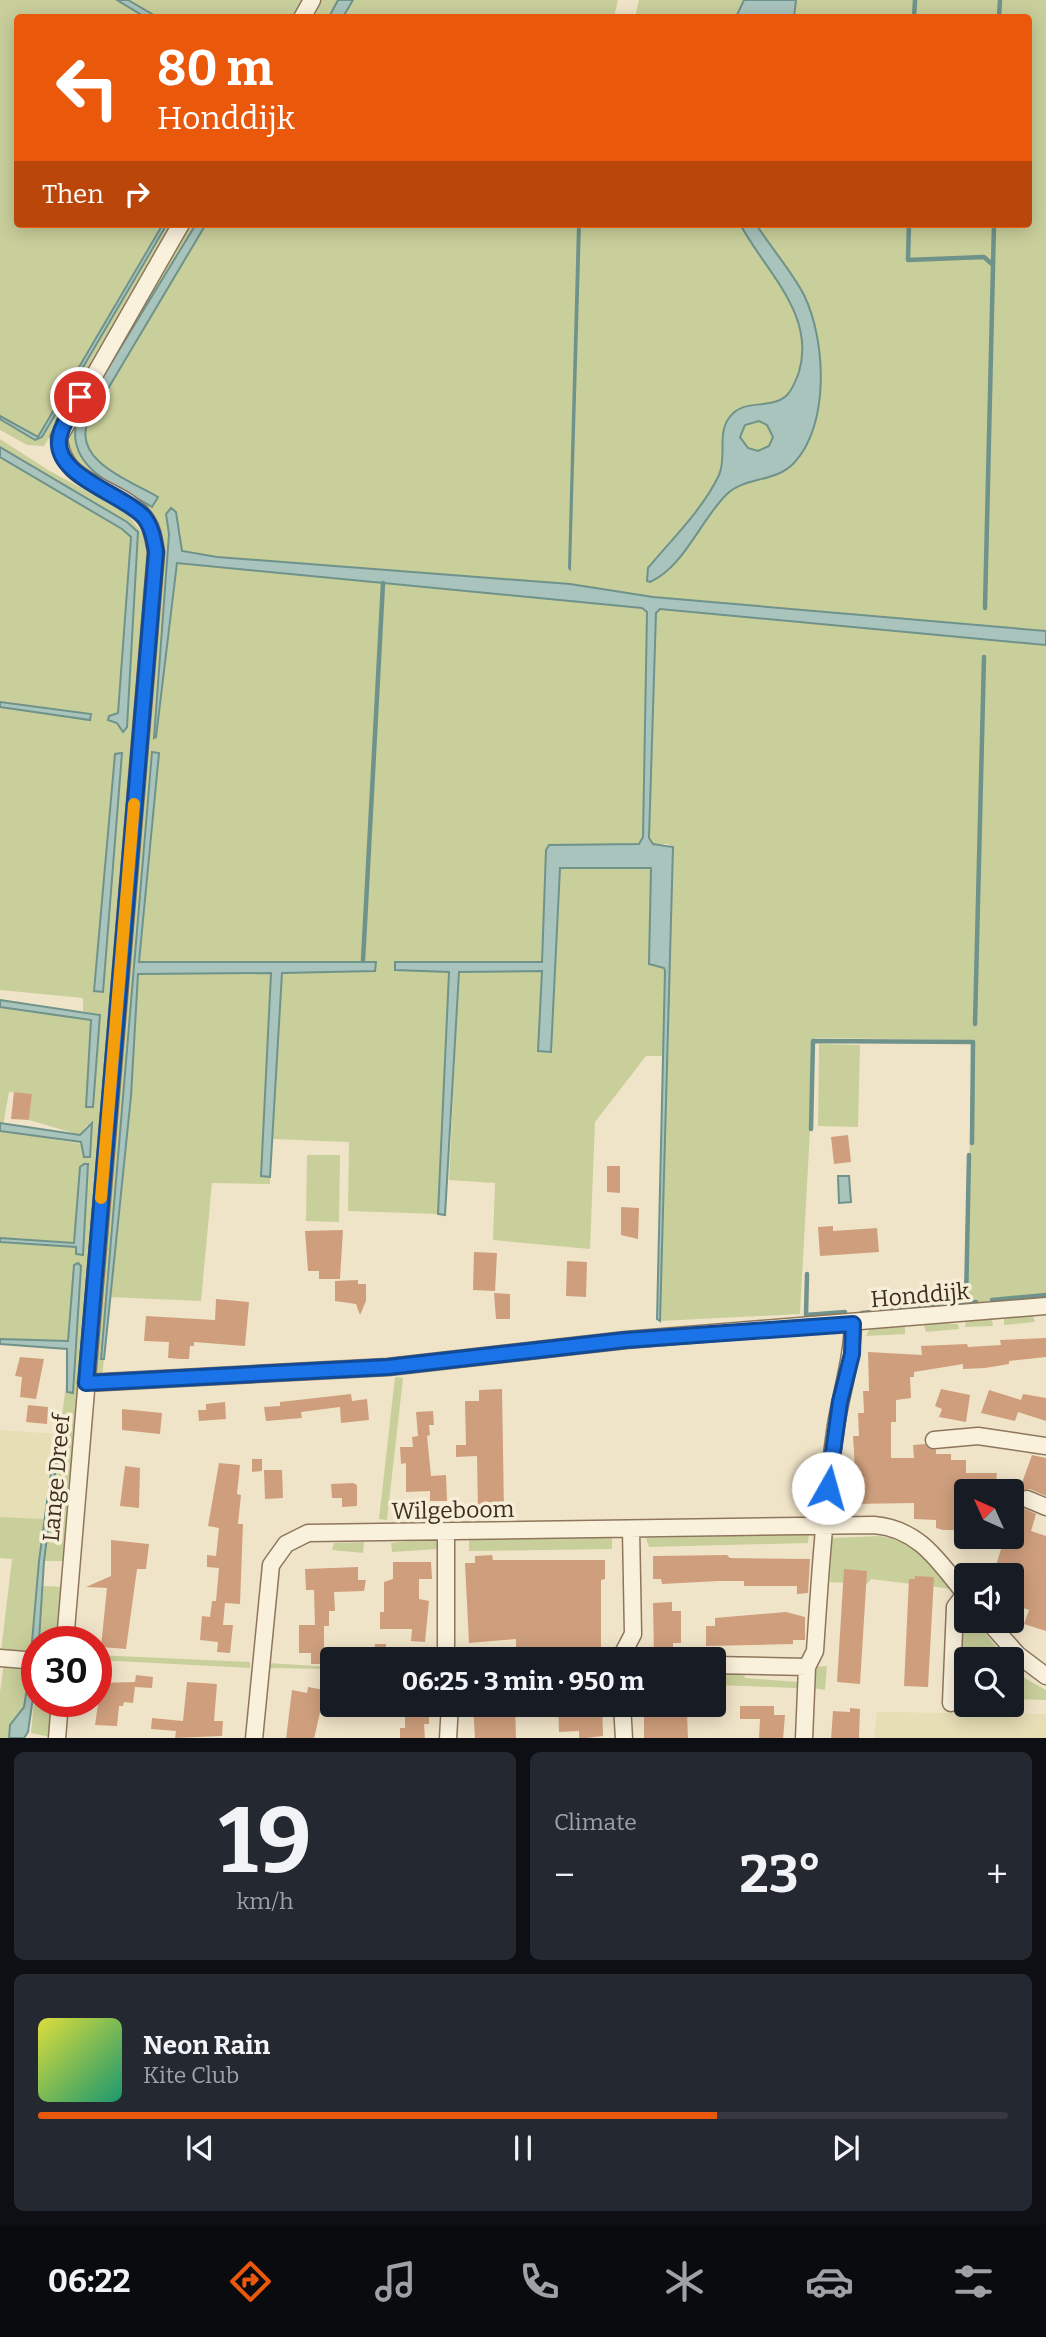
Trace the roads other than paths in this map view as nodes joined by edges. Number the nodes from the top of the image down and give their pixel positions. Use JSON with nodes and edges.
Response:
{"nodes":[{"id":1,"x":179,"y":228,"type":"edge"},
{"id":2,"x":1046,"y":1306,"type":"edge"},
{"id":3,"x":853,"y":1324,"type":"junction"},
{"id":4,"x":86,"y":1383,"type":"junction"},
{"id":5,"x":934,"y":1440,"type":"dead end"},
{"id":6,"x":1046,"y":1446,"type":"edge"},
{"id":7,"x":1027,"y":1499,"type":"dead end"},
{"id":8,"x":1046,"y":1507,"type":"edge"},
{"id":9,"x":824,"y":1527,"type":"junction"},
{"id":10,"x":631,"y":1529,"type":"junction"},
{"id":11,"x":446,"y":1533,"type":"junction"},
{"id":12,"x":954,"y":1581,"type":"edge"},
{"id":13,"x":66,"y":1626,"type":"edge"},
{"id":14,"x":954,"y":1631,"type":"edge"},
{"id":15,"x":999,"y":1633,"type":"edge"},
{"id":16,"x":446,"y":1647,"type":"edge"},
{"id":17,"x":626,"y":1647,"type":"edge"},
{"id":18,"x":0,"y":1658,"type":"edge"},
{"id":19,"x":21,"y":1660,"type":"edge"},
{"id":20,"x":726,"y":1665,"type":"edge"},
{"id":21,"x":807,"y":1667,"type":"junction"},
{"id":22,"x":1046,"y":1676,"type":"edge"},
{"id":23,"x":951,"y":1703,"type":"dead end"},
{"id":24,"x":59,"y":1717,"type":"edge"},
{"id":25,"x":449,"y":1717,"type":"edge"},
{"id":26,"x":623,"y":1717,"type":"edge"},
{"id":27,"x":57,"y":1738,"type":"edge"},
{"id":28,"x":254,"y":1738,"type":"edge"},
{"id":29,"x":448,"y":1738,"type":"edge"},
{"id":30,"x":624,"y":1738,"type":"edge"},
{"id":31,"x":804,"y":1738,"type":"edge"}],
"edges":[{"from":1,"to":4,"type":"street","name":"Lange Dreef"},
{"from":2,"to":3,"type":"street","name":"Honddijk"},
{"from":3,"to":4,"type":"street","name":"Honddijk"},
{"from":3,"to":9,"type":"street"},
{"from":4,"to":13,"type":"street","name":"Lange Dreef"},
{"from":5,"to":6,"type":"street"},
{"from":7,"to":8,"type":"street"},
{"from":9,"to":10,"type":"street","name":"Wilgeboom"},
{"from":9,"to":12,"type":"street","name":"Wilgeboom"},
{"from":9,"to":21,"type":"street"},
{"from":10,"to":11,"type":"street","name":"Wilgeboom"},
{"from":10,"to":17,"type":"street"},
{"from":11,"to":16,"type":"street"},
{"from":11,"to":28,"type":"street","name":"Wilgeboom"},
{"from":14,"to":23,"type":"street"},
{"from":15,"to":22,"type":"street"},
{"from":18,"to":19,"type":"street"},
{"from":20,"to":21,"type":"street"},
{"from":21,"to":31,"type":"street"},
{"from":24,"to":27,"type":"street"},
{"from":25,"to":29,"type":"street"},
{"from":26,"to":30,"type":"street"}]}
